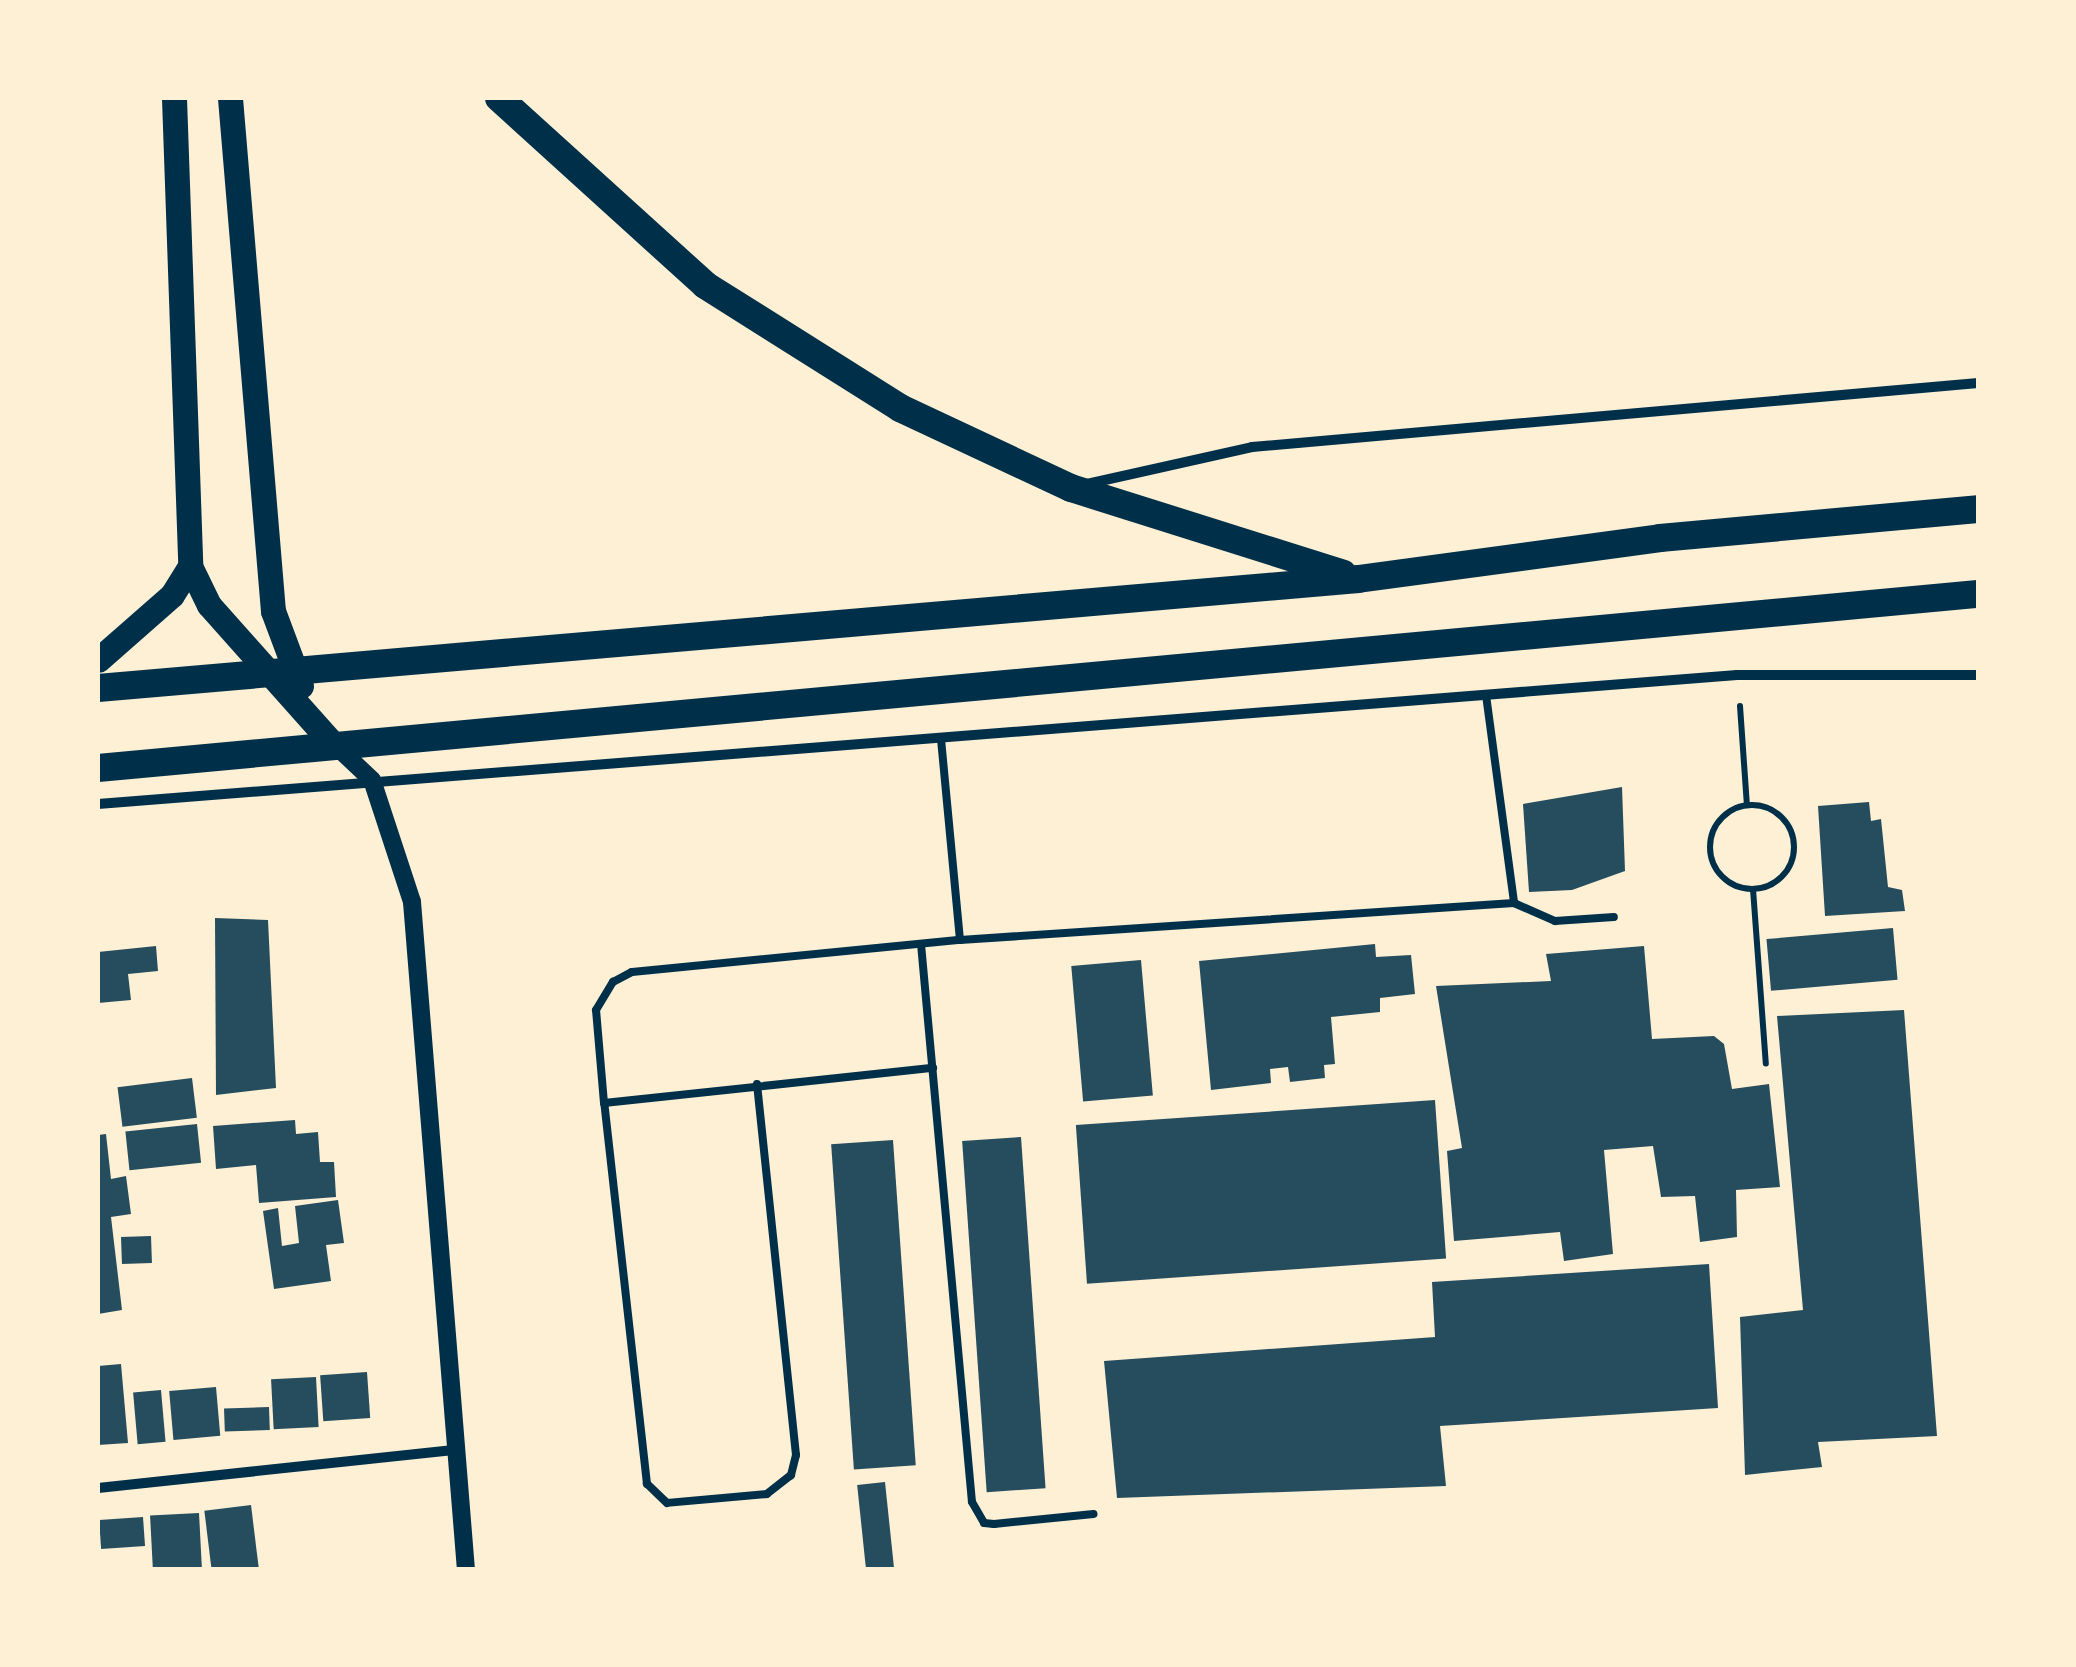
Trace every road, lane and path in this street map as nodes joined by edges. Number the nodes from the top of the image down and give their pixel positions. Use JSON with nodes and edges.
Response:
{"nodes":[{"id":1,"x":174,"y":98,"type":"edge"},
{"id":2,"x":230,"y":98,"type":"edge"},
{"id":3,"x":499,"y":98,"type":"edge"},
{"id":4,"x":1978,"y":384,"type":"edge"},
{"id":5,"x":1072,"y":488,"type":"junction"},
{"id":6,"x":1978,"y":509,"type":"edge"},
{"id":7,"x":190,"y":566,"type":"junction"},
{"id":8,"x":1358,"y":579,"type":"junction"},
{"id":9,"x":1978,"y":594,"type":"edge"},
{"id":10,"x":98,"y":660,"type":"edge"},
{"id":11,"x":279,"y":671,"type":"junction"},
{"id":12,"x":1737,"y":675,"type":"junction"},
{"id":13,"x":1978,"y":676,"type":"edge"},
{"id":14,"x":98,"y":688,"type":"edge"},
{"id":15,"x":1486,"y":696,"type":"junction"},
{"id":16,"x":941,"y":739,"type":"junction"},
{"id":17,"x":332,"y":743,"type":"junction"},
{"id":18,"x":98,"y":768,"type":"edge"},
{"id":19,"x":372,"y":780,"type":"junction"},
{"id":20,"x":98,"y":804,"type":"edge"},
{"id":21,"x":1748,"y":805,"type":"junction"},
{"id":22,"x":1753,"y":889,"type":"junction"},
{"id":23,"x":1514,"y":903,"type":"junction"},
{"id":24,"x":1614,"y":917,"type":"dead end"},
{"id":25,"x":960,"y":940,"type":"junction"},
{"id":26,"x":921,"y":944,"type":"junction"},
{"id":27,"x":1766,"y":1064,"type":"dead end"},
{"id":28,"x":932,"y":1068,"type":"junction"},
{"id":29,"x":757,"y":1084,"type":"junction"},
{"id":30,"x":604,"y":1103,"type":"junction"},
{"id":31,"x":456,"y":1450,"type":"junction"},
{"id":32,"x":98,"y":1488,"type":"edge"},
{"id":33,"x":1094,"y":1514,"type":"dead end"},
{"id":34,"x":466,"y":1570,"type":"edge"}],
"edges":[{"from":1,"to":7,"type":"main road"},
{"from":2,"to":11,"type":"main road"},
{"from":3,"to":5,"type":"highway"},
{"from":4,"to":5,"type":"street"},
{"from":5,"to":8,"type":"highway"},
{"from":6,"to":8,"type":"highway"},
{"from":7,"to":10,"type":"main road"},
{"from":7,"to":11,"type":"main road"},
{"from":8,"to":11,"type":"highway"},
{"from":9,"to":17,"type":"highway"},
{"from":11,"to":14,"type":"highway"},
{"from":11,"to":17,"type":"main road"},
{"from":12,"to":13,"type":"street"},
{"from":12,"to":15,"type":"street"},
{"from":12,"to":21,"type":"path"},
{"from":15,"to":16,"type":"street"},
{"from":15,"to":23,"type":"lane"},
{"from":16,"to":19,"type":"street"},
{"from":16,"to":25,"type":"lane"},
{"from":17,"to":18,"type":"highway"},
{"from":17,"to":19,"type":"street"},
{"from":19,"to":20,"type":"street"},
{"from":19,"to":31,"type":"street"},
{"from":21,"to":22,"type":"path"},
{"from":21,"to":22,"type":"path"},
{"from":22,"to":27,"type":"path"},
{"from":23,"to":24,"type":"lane"},
{"from":23,"to":25,"type":"lane"},
{"from":25,"to":26,"type":"lane"},
{"from":26,"to":28,"type":"lane"},
{"from":26,"to":30,"type":"lane"},
{"from":28,"to":29,"type":"lane"},
{"from":28,"to":33,"type":"lane"},
{"from":29,"to":30,"type":"lane"},
{"from":29,"to":30,"type":"lane"},
{"from":31,"to":32,"type":"street"},
{"from":31,"to":34,"type":"street"}]}
